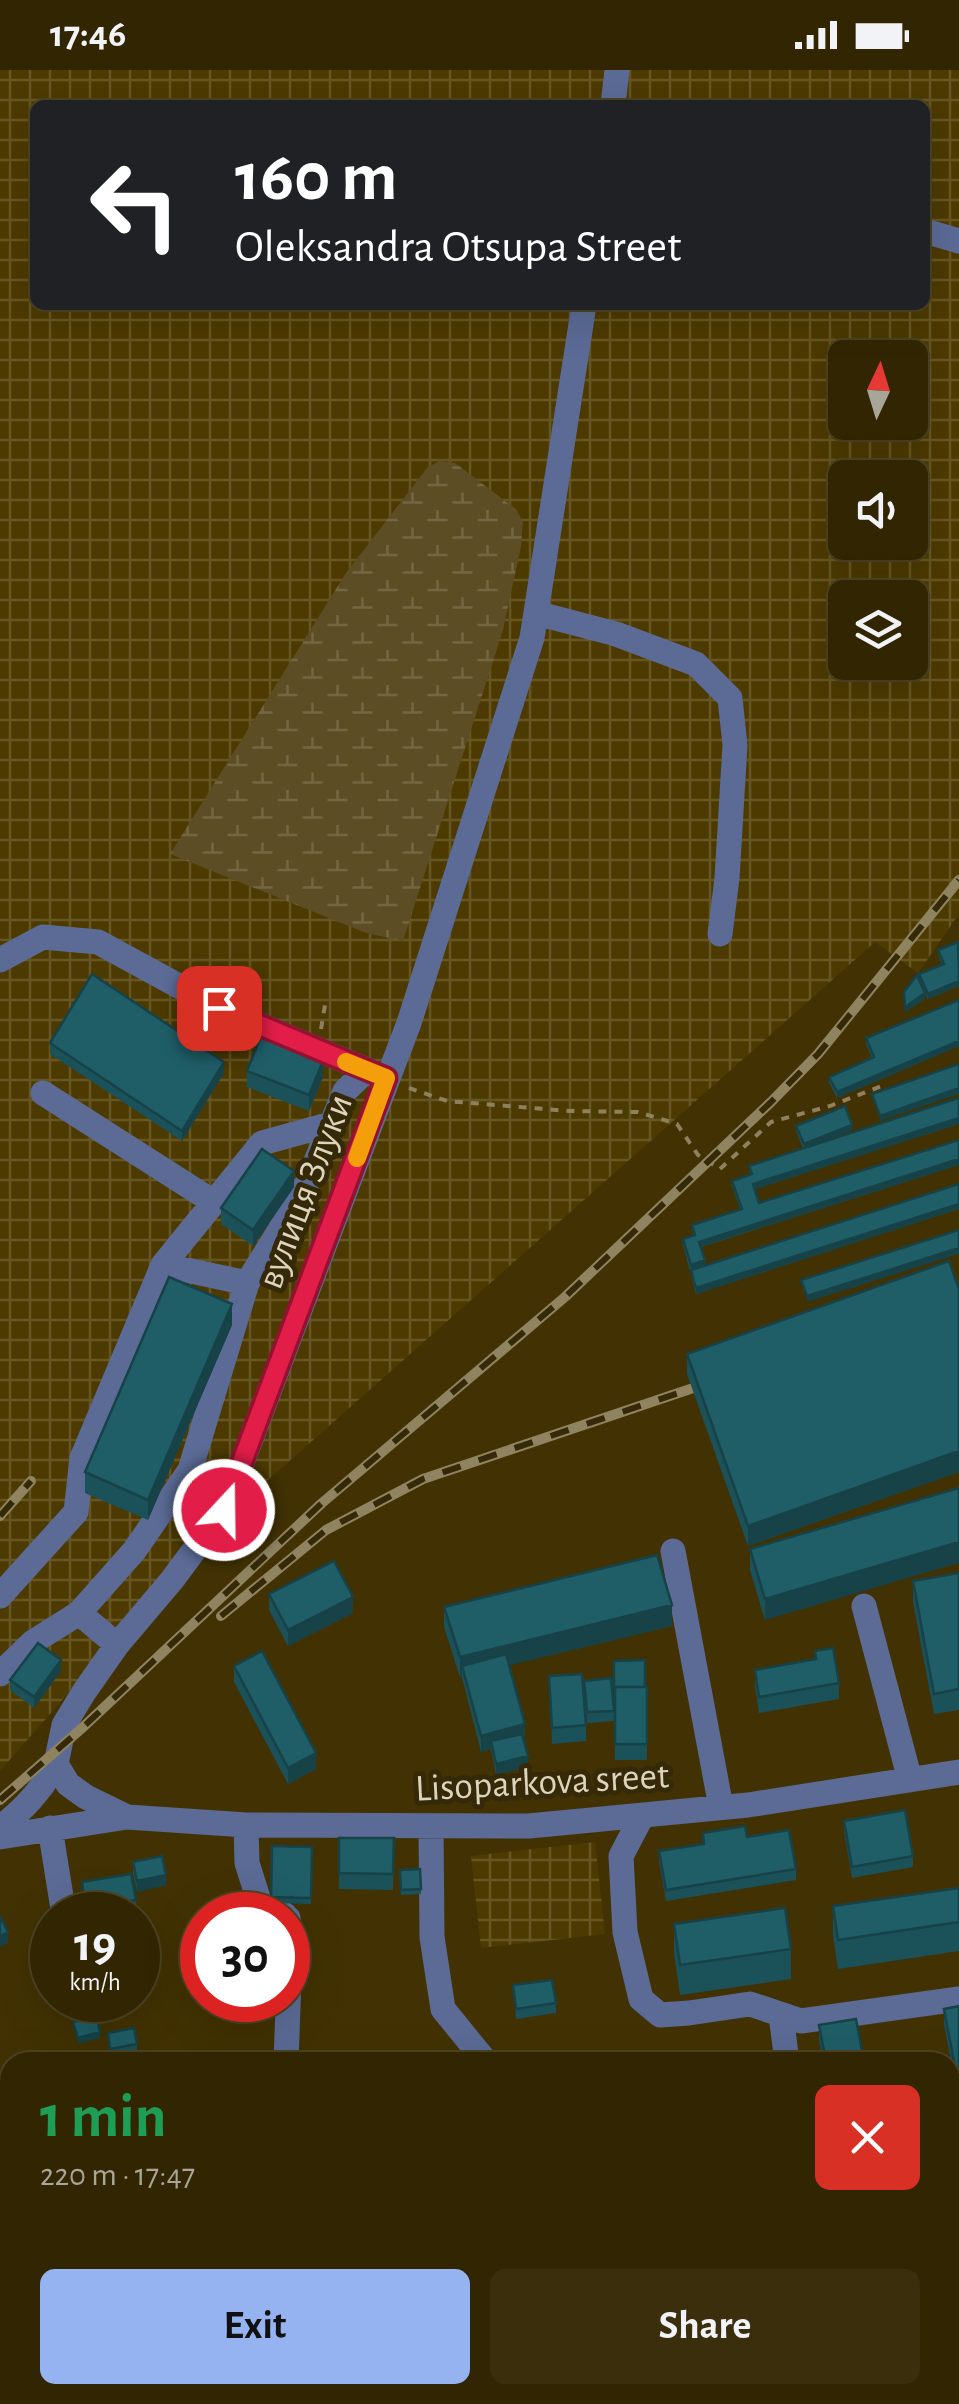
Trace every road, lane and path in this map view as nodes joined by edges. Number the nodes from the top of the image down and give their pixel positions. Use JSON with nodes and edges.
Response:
{"nodes":[{"id":1,"x":617,"y":70,"type":"edge"},
{"id":2,"x":614,"y":100,"type":"edge"},
{"id":3,"x":930,"y":232,"type":"edge"},
{"id":4,"x":959,"y":241,"type":"edge"},
{"id":5,"x":583,"y":310,"type":"edge"},
{"id":6,"x":536,"y":614,"type":"junction"},
{"id":7,"x":720,"y":934,"type":"dead end"},
{"id":8,"x":0,"y":960,"type":"edge"},
{"id":9,"x":326,"y":999,"type":"dead end"},
{"id":10,"x":317,"y":1050,"type":"junction"},
{"id":11,"x":377,"y":1074,"type":"junction"},
{"id":12,"x":887,"y":1084,"type":"edge"},
{"id":13,"x":415,"y":1090,"type":"dead end"},
{"id":14,"x":43,"y":1093,"type":"dead end"},
{"id":15,"x":332,"y":1124,"type":"junction"},
{"id":16,"x":215,"y":1204,"type":"junction"},
{"id":17,"x":164,"y":1265,"type":"junction"},
{"id":18,"x":248,"y":1283,"type":"junction"},
{"id":19,"x":672,"y":1551,"type":"dead end"},
{"id":20,"x":0,"y":1596,"type":"edge"},
{"id":21,"x":864,"y":1606,"type":"dead end"},
{"id":22,"x":78,"y":1613,"type":"junction"},
{"id":23,"x":117,"y":1645,"type":"junction"},
{"id":24,"x":0,"y":1674,"type":"edge"},
{"id":25,"x":56,"y":1764,"type":"junction"},
{"id":26,"x":959,"y":1772,"type":"edge"},
{"id":27,"x":910,"y":1780,"type":"junction"},
{"id":28,"x":721,"y":1807,"type":"junction"},
{"id":29,"x":642,"y":1816,"type":"junction"},
{"id":30,"x":126,"y":1817,"type":"junction"},
{"id":31,"x":246,"y":1825,"type":"junction"},
{"id":32,"x":431,"y":1827,"type":"junction"},
{"id":33,"x":0,"y":1828,"type":"edge"},
{"id":34,"x":50,"y":1828,"type":"junction"},
{"id":35,"x":0,"y":1837,"type":"edge"},
{"id":36,"x":60,"y":1892,"type":"edge"},
{"id":37,"x":256,"y":1892,"type":"edge"},
{"id":38,"x":959,"y":1998,"type":"edge"},
{"id":39,"x":782,"y":2015,"type":"junction"},
{"id":40,"x":287,"y":2022,"type":"edge"},
{"id":41,"x":286,"y":2052,"type":"edge"},
{"id":42,"x":478,"y":2052,"type":"edge"},
{"id":43,"x":786,"y":2052,"type":"edge"}],
"edges":[{"from":1,"to":2,"type":"street"},
{"from":3,"to":4,"type":"street"},
{"from":5,"to":6,"type":"street","name":"вулиця Злуки"},
{"from":6,"to":7,"type":"street"},
{"from":6,"to":11,"type":"street","name":"вулиця Злуки"},
{"from":8,"to":10,"type":"street"},
{"from":9,"to":10,"type":"path"},
{"from":10,"to":11,"type":"street"},
{"from":11,"to":15,"type":"street"},
{"from":11,"to":23,"type":"street","name":"вулиця Злуки"},
{"from":12,"to":13,"type":"path"},
{"from":14,"to":16,"type":"street"},
{"from":15,"to":16,"type":"street"},
{"from":15,"to":18,"type":"street"},
{"from":16,"to":17,"type":"street"},
{"from":17,"to":18,"type":"street"},
{"from":17,"to":20,"type":"street"},
{"from":18,"to":22,"type":"street"},
{"from":19,"to":28,"type":"street"},
{"from":21,"to":27,"type":"street"},
{"from":22,"to":23,"type":"street"},
{"from":22,"to":24,"type":"street"},
{"from":23,"to":25,"type":"street","name":"вулиця Злуки"},
{"from":25,"to":30,"type":"street","name":"Lisoparkova sreet"},
{"from":25,"to":33,"type":"street","name":"вулиця Злуки"},
{"from":26,"to":27,"type":"street","name":"Lisoparkova sreet"},
{"from":27,"to":28,"type":"street","name":"Lisoparkova sreet"},
{"from":28,"to":29,"type":"street","name":"Lisoparkova sreet"},
{"from":29,"to":32,"type":"street","name":"Lisoparkova sreet"},
{"from":29,"to":39,"type":"street"},
{"from":30,"to":31,"type":"street","name":"Lisoparkova sreet"},
{"from":30,"to":34,"type":"street","name":"Lisoparkova sreet"},
{"from":31,"to":32,"type":"street","name":"Lisoparkova sreet"},
{"from":31,"to":37,"type":"street"},
{"from":32,"to":42,"type":"street"},
{"from":34,"to":35,"type":"street","name":"Lisoparkova sreet"},
{"from":34,"to":36,"type":"street"},
{"from":38,"to":39,"type":"street"},
{"from":39,"to":43,"type":"street"},
{"from":40,"to":41,"type":"street"}]}
